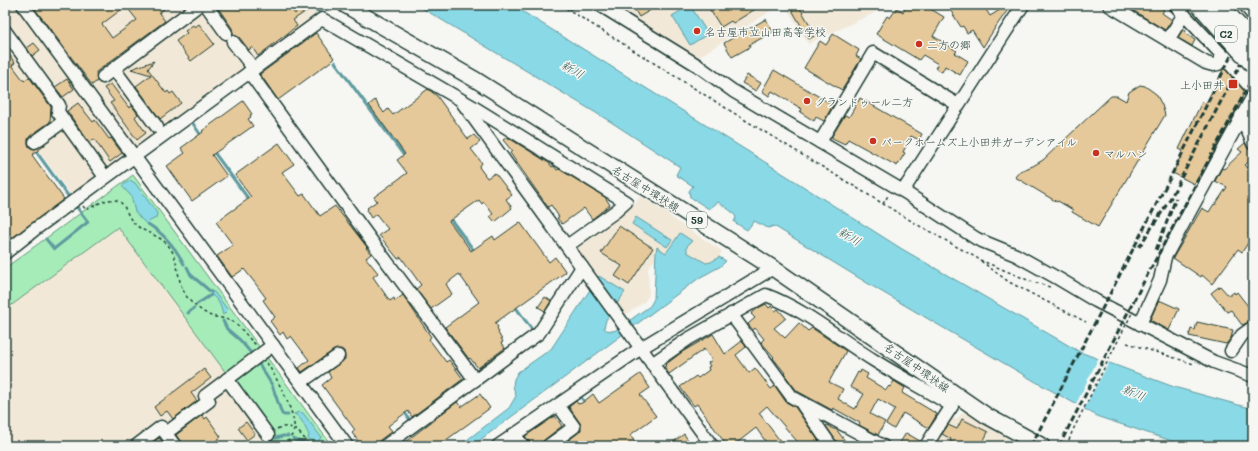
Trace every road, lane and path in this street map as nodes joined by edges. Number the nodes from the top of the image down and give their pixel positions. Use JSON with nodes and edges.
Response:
{"nodes":[{"id":1,"x":23,"y":5,"type":"edge"},
{"id":2,"x":200,"y":5,"type":"edge"},
{"id":3,"x":206,"y":5,"type":"edge"},
{"id":4,"x":345,"y":5,"type":"edge"},
{"id":5,"x":561,"y":5,"type":"edge"},
{"id":6,"x":574,"y":5,"type":"edge"},
{"id":7,"x":600,"y":5,"type":"edge"},
{"id":8,"x":1022,"y":5,"type":"edge"},
{"id":9,"x":1111,"y":5,"type":"edge"},
{"id":10,"x":1200,"y":5,"type":"edge"},
{"id":11,"x":1219,"y":5,"type":"edge"},
{"id":12,"x":1230,"y":5,"type":"edge"},
{"id":13,"x":1245,"y":5,"type":"edge"},
{"id":14,"x":1183,"y":8,"type":"edge"},
{"id":15,"x":570,"y":10,"type":"junction"},
{"id":16,"x":1253,"y":14,"type":"edge"},
{"id":17,"x":1253,"y":30,"type":"edge"},
{"id":18,"x":5,"y":31,"type":"edge"},
{"id":19,"x":1168,"y":40,"type":"junction"},
{"id":20,"x":1253,"y":42,"type":"edge"},
{"id":21,"x":1217,"y":45,"type":"junction"},
{"id":22,"x":1253,"y":64,"type":"edge"},
{"id":23,"x":114,"y":69,"type":"junction"},
{"id":24,"x":252,"y":71,"type":"junction"},
{"id":25,"x":1253,"y":75,"type":"edge"},
{"id":26,"x":103,"y":77,"type":"dead end"},
{"id":27,"x":1253,"y":90,"type":"edge"},
{"id":28,"x":1253,"y":96,"type":"edge"},
{"id":29,"x":460,"y":100,"type":"junction"},
{"id":30,"x":958,"y":105,"type":"junction"},
{"id":31,"x":1241,"y":116,"type":"junction"},
{"id":32,"x":64,"y":121,"type":"junction"},
{"id":33,"x":157,"y":127,"type":"dead end"},
{"id":34,"x":35,"y":142,"type":"dead end"},
{"id":35,"x":820,"y":142,"type":"junction"},
{"id":36,"x":1253,"y":143,"type":"edge"},
{"id":37,"x":134,"y":156,"type":"junction"},
{"id":38,"x":106,"y":177,"type":"junction"},
{"id":39,"x":903,"y":191,"type":"junction"},
{"id":40,"x":77,"y":198,"type":"junction"},
{"id":41,"x":567,"y":246,"type":"junction"},
{"id":42,"x":7,"y":247,"type":"edge"},
{"id":43,"x":977,"y":258,"type":"junction"},
{"id":44,"x":772,"y":268,"type":"junction"},
{"id":45,"x":585,"y":271,"type":"junction"},
{"id":46,"x":1050,"y":287,"type":"dead end"},
{"id":47,"x":1133,"y":311,"type":"dead end"},
{"id":48,"x":731,"y":314,"type":"junction"},
{"id":49,"x":1086,"y":322,"type":"dead end"},
{"id":50,"x":1140,"y":324,"type":"junction"},
{"id":51,"x":1252,"y":330,"type":"edge"},
{"id":52,"x":1127,"y":343,"type":"dead end"},
{"id":53,"x":273,"y":345,"type":"junction"},
{"id":54,"x":641,"y":348,"type":"junction"},
{"id":55,"x":1230,"y":350,"type":"dead end"},
{"id":56,"x":262,"y":353,"type":"junction"},
{"id":57,"x":338,"y":356,"type":"dead end"},
{"id":58,"x":652,"y":364,"type":"junction"},
{"id":59,"x":1195,"y":365,"type":"dead end"},
{"id":60,"x":1253,"y":376,"type":"edge"},
{"id":61,"x":226,"y":380,"type":"junction"},
{"id":62,"x":475,"y":380,"type":"junction"},
{"id":63,"x":301,"y":382,"type":"junction"},
{"id":64,"x":800,"y":402,"type":"junction"},
{"id":65,"x":558,"y":404,"type":"junction"},
{"id":66,"x":294,"y":429,"type":"junction"},
{"id":67,"x":166,"y":433,"type":"junction"},
{"id":68,"x":514,"y":434,"type":"junction"},
{"id":69,"x":268,"y":435,"type":"joint"},
{"id":70,"x":1024,"y":442,"type":"edge"},
{"id":71,"x":136,"y":446,"type":"edge"},
{"id":72,"x":175,"y":446,"type":"edge"},
{"id":73,"x":286,"y":446,"type":"edge"},
{"id":74,"x":310,"y":446,"type":"edge"},
{"id":75,"x":348,"y":446,"type":"edge"},
{"id":76,"x":385,"y":446,"type":"edge"},
{"id":77,"x":498,"y":446,"type":"edge"},
{"id":78,"x":523,"y":446,"type":"edge"},
{"id":79,"x":548,"y":446,"type":"edge"},
{"id":80,"x":712,"y":446,"type":"edge"},
{"id":81,"x":831,"y":446,"type":"edge"},
{"id":82,"x":883,"y":446,"type":"edge"},
{"id":83,"x":926,"y":446,"type":"edge"},
{"id":84,"x":1042,"y":446,"type":"edge"},
{"id":85,"x":1067,"y":446,"type":"edge"}],
"edges":[{"from":1,"to":37,"type":"street"},
{"from":2,"to":23,"type":"street"},
{"from":3,"to":24,"type":"street"},
{"from":4,"to":44,"type":"main road","name":"名古屋中環状線","number":"59"},
{"from":5,"to":15,"type":"path"},
{"from":6,"to":15,"type":"path"},
{"from":7,"to":35,"type":"street"},
{"from":8,"to":30,"type":"street"},
{"from":9,"to":19,"type":"street"},
{"from":10,"to":22,"type":"highway","number":"C2","bridge":true},
{"from":11,"to":20,"type":"highway","number":"C2","bridge":true},
{"from":12,"to":17,"type":"highway"},
{"from":13,"to":16,"type":"street"},
{"from":14,"to":19,"type":"street"},
{"from":14,"to":21,"type":"highway"},
{"from":15,"to":43,"type":"path"},
{"from":18,"to":32,"type":"street"},
{"from":19,"to":21,"type":"street"},
{"from":21,"to":25,"type":"highway"},
{"from":21,"to":27,"type":"street"},
{"from":23,"to":26,"type":"street"},
{"from":23,"to":33,"type":"street"},
{"from":24,"to":29,"type":"street"},
{"from":24,"to":37,"type":"street"},
{"from":24,"to":62,"type":"street"},
{"from":28,"to":31,"type":"street"},
{"from":29,"to":41,"type":"street"},
{"from":29,"to":41,"type":"street"},
{"from":30,"to":35,"type":"street"},
{"from":30,"to":39,"type":"street"},
{"from":31,"to":36,"type":"street"},
{"from":31,"to":50,"type":"street"},
{"from":32,"to":34,"type":"street"},
{"from":32,"to":38,"type":"street"},
{"from":35,"to":39,"type":"street"},
{"from":37,"to":38,"type":"street"},
{"from":37,"to":53,"type":"street"},
{"from":38,"to":40,"type":"street"},
{"from":39,"to":50,"type":"street"},
{"from":40,"to":42,"type":"street"},
{"from":40,"to":56,"type":"path"},
{"from":41,"to":45,"type":"street"},
{"from":43,"to":46,"type":"path"},
{"from":43,"to":49,"type":"path"},
{"from":44,"to":54,"type":"street"},
{"from":44,"to":70,"type":"main road","name":"名古屋中環状線","number":"59"},
{"from":45,"to":54,"type":"street"},
{"from":45,"to":62,"type":"street"},
{"from":47,"to":85,"type":"path","bridge":true},
{"from":48,"to":58,"type":"street"},
{"from":48,"to":64,"type":"street"},
{"from":48,"to":83,"type":"street"},
{"from":50,"to":60,"type":"street"},
{"from":51,"to":55,"type":"street"},
{"from":52,"to":59,"type":"path"},
{"from":53,"to":56,"type":"street"},
{"from":53,"to":63,"type":"street"},
{"from":54,"to":58,"type":"street"},
{"from":54,"to":65,"type":"street"},
{"from":56,"to":61,"type":"street"},
{"from":56,"to":66,"type":"path"},
{"from":57,"to":63,"type":"street"},
{"from":58,"to":80,"type":"street"},
{"from":61,"to":67,"type":"street"},
{"from":61,"to":69,"type":"street"},
{"from":62,"to":76,"type":"street"},
{"from":63,"to":75,"type":"street"},
{"from":64,"to":81,"type":"street"},
{"from":64,"to":82,"type":"street"},
{"from":65,"to":68,"type":"street"},
{"from":65,"to":79,"type":"street"},
{"from":66,"to":69,"type":"path"},
{"from":66,"to":73,"type":"path"},
{"from":66,"to":74,"type":"path"},
{"from":67,"to":71,"type":"street"},
{"from":67,"to":72,"type":"street"},
{"from":68,"to":77,"type":"street"},
{"from":68,"to":78,"type":"street"},
{"from":70,"to":84,"type":"main road","name":"名古屋中環状線","number":"59"}]}
